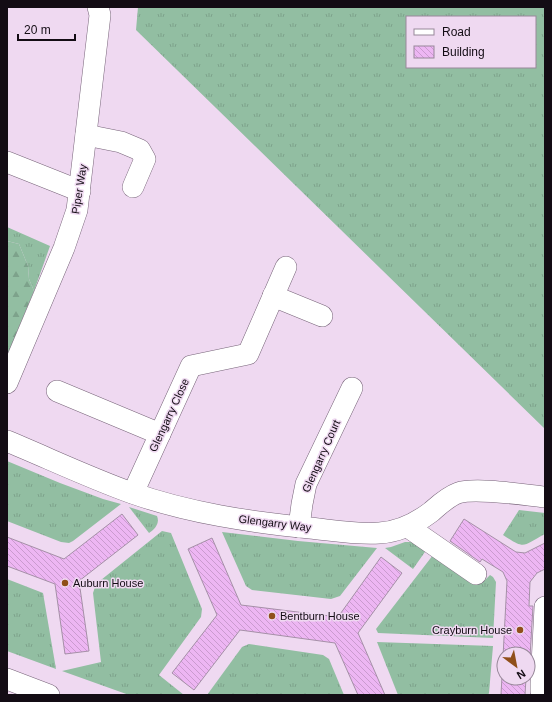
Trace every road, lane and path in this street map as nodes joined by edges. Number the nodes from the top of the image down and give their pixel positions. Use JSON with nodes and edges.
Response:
{"nodes":[{"id":1,"x":98,"y":7,"type":"edge"},
{"id":2,"x":86,"y":135,"type":"junction"},
{"id":3,"x":7,"y":162,"type":"edge"},
{"id":4,"x":133,"y":187,"type":"dead end"},
{"id":5,"x":80,"y":191,"type":"junction"},
{"id":6,"x":286,"y":267,"type":"dead end"},
{"id":7,"x":273,"y":296,"type":"junction"},
{"id":8,"x":322,"y":316,"type":"dead end"},
{"id":9,"x":7,"y":383,"type":"edge"},
{"id":10,"x":352,"y":388,"type":"dead end"},
{"id":11,"x":57,"y":391,"type":"dead end"},
{"id":12,"x":160,"y":434,"type":"junction"},
{"id":13,"x":7,"y":441,"type":"edge"},
{"id":14,"x":133,"y":493,"type":"junction"},
{"id":15,"x":545,"y":497,"type":"edge"},
{"id":16,"x":299,"y":527,"type":"junction"},
{"id":17,"x":408,"y":527,"type":"junction"},
{"id":18,"x":476,"y":574,"type":"dead end"},
{"id":19,"x":545,"y":607,"type":"edge"},
{"id":20,"x":7,"y":679,"type":"edge"},
{"id":21,"x":49,"y":695,"type":"edge"},
{"id":22,"x":543,"y":695,"type":"edge"}],
"edges":[{"from":1,"to":2,"type":"street","name":"Piper Way"},
{"from":2,"to":4,"type":"street"},
{"from":2,"to":5,"type":"street","name":"Piper Way"},
{"from":3,"to":5,"type":"street"},
{"from":5,"to":9,"type":"street","name":"Piper Way"},
{"from":6,"to":7,"type":"street","name":"Glengarry Close"},
{"from":7,"to":8,"type":"street"},
{"from":7,"to":12,"type":"street","name":"Glengarry Close"},
{"from":10,"to":16,"type":"street","name":"Glengarry Court"},
{"from":11,"to":12,"type":"street"},
{"from":12,"to":14,"type":"street","name":"Glengarry Close"},
{"from":13,"to":14,"type":"street","name":"Glengarry Way"},
{"from":14,"to":16,"type":"street","name":"Glengarry Way"},
{"from":15,"to":17,"type":"street","name":"Glengarry Way"},
{"from":16,"to":17,"type":"street","name":"Glengarry Way"},
{"from":17,"to":18,"type":"street"},
{"from":19,"to":22,"type":"street"},
{"from":20,"to":21,"type":"street"}]}
